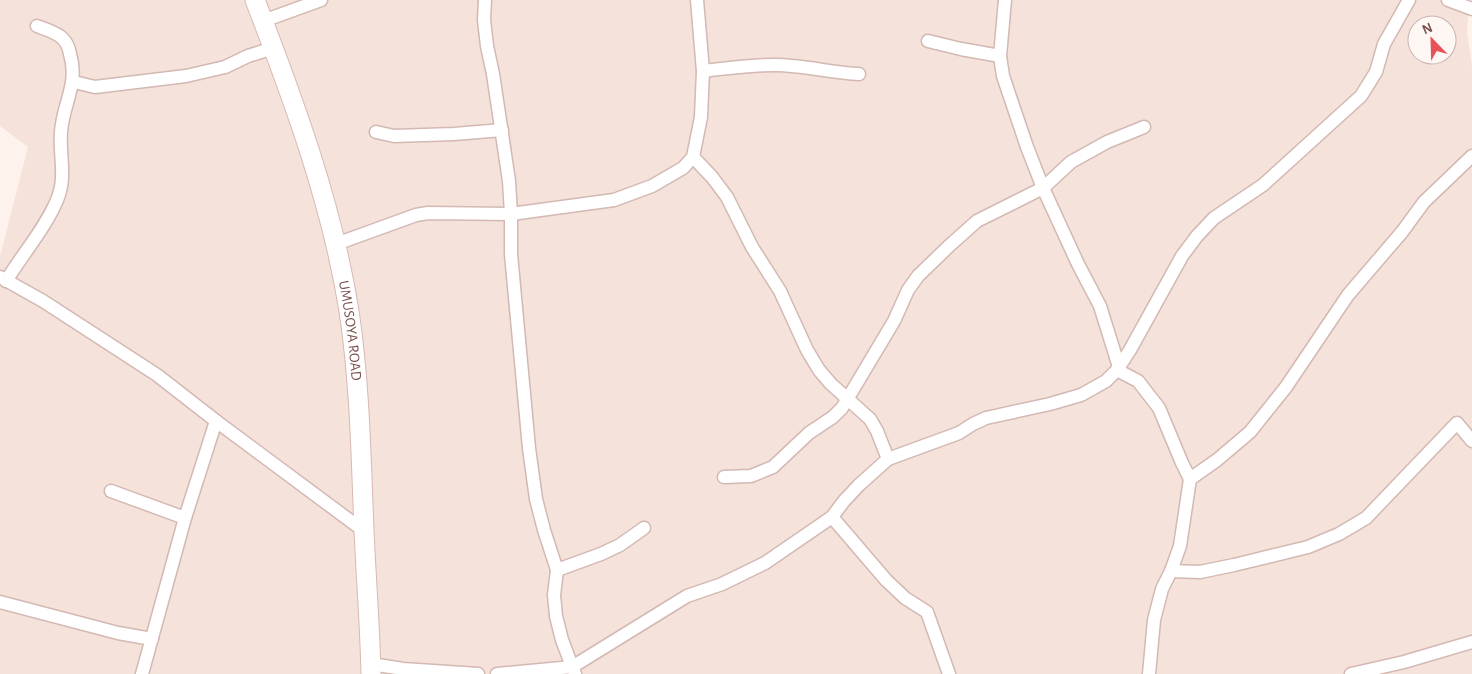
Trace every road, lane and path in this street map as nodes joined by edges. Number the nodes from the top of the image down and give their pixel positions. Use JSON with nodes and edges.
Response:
{"nodes":[{"id":1,"x":255,"y":0,"type":"edge"},
{"id":2,"x":321,"y":0,"type":"edge"},
{"id":3,"x":485,"y":0,"type":"edge"},
{"id":4,"x":697,"y":0,"type":"edge"},
{"id":5,"x":1005,"y":0,"type":"edge"},
{"id":6,"x":1409,"y":0,"type":"edge"},
{"id":7,"x":1448,"y":0,"type":"edge"},
{"id":8,"x":1472,"y":9,"type":"edge"},
{"id":9,"x":263,"y":21,"type":"junction"},
{"id":10,"x":37,"y":26,"type":"dead end"},
{"id":11,"x":928,"y":40,"type":"dead end"},
{"id":12,"x":273,"y":48,"type":"junction"},
{"id":13,"x":1000,"y":56,"type":"junction"},
{"id":14,"x":702,"y":71,"type":"junction"},
{"id":15,"x":859,"y":74,"type":"dead end"},
{"id":16,"x":74,"y":82,"type":"junction"},
{"id":17,"x":1144,"y":126,"type":"dead end"},
{"id":18,"x":502,"y":130,"type":"junction"},
{"id":19,"x":376,"y":132,"type":"dead end"},
{"id":20,"x":1472,"y":156,"type":"edge"},
{"id":21,"x":693,"y":157,"type":"junction"},
{"id":22,"x":1043,"y":188,"type":"junction"},
{"id":23,"x":512,"y":214,"type":"junction"},
{"id":24,"x":336,"y":244,"type":"junction"},
{"id":25,"x":3,"y":279,"type":"edge"},
{"id":26,"x":1118,"y":368,"type":"junction"},
{"id":27,"x":848,"y":400,"type":"junction"},
{"id":28,"x":216,"y":421,"type":"junction"},
{"id":29,"x":1472,"y":441,"type":"edge"},
{"id":30,"x":888,"y":459,"type":"junction"},
{"id":31,"x":724,"y":477,"type":"dead end"},
{"id":32,"x":1190,"y":479,"type":"junction"},
{"id":33,"x":112,"y":491,"type":"dead end"},
{"id":34,"x":832,"y":517,"type":"junction"},
{"id":35,"x":185,"y":518,"type":"junction"},
{"id":36,"x":644,"y":528,"type":"dead end"},
{"id":37,"x":364,"y":531,"type":"junction"},
{"id":38,"x":557,"y":570,"type":"junction"},
{"id":39,"x":1171,"y":571,"type":"junction"},
{"id":40,"x":0,"y":602,"type":"edge"},
{"id":41,"x":152,"y":639,"type":"junction"},
{"id":42,"x":1472,"y":642,"type":"edge"},
{"id":43,"x":371,"y":669,"type":"edge"},
{"id":44,"x":574,"y":670,"type":"edge"},
{"id":45,"x":142,"y":674,"type":"edge"},
{"id":46,"x":478,"y":674,"type":"edge"},
{"id":47,"x":497,"y":674,"type":"edge"},
{"id":48,"x":949,"y":674,"type":"edge"},
{"id":49,"x":1149,"y":674,"type":"edge"},
{"id":50,"x":1351,"y":674,"type":"edge"}],
"edges":[{"from":1,"to":9,"type":"main road","name":"UMUSOYA ROAD"},
{"from":2,"to":9,"type":"street"},
{"from":3,"to":18,"type":"street"},
{"from":4,"to":14,"type":"street"},
{"from":5,"to":13,"type":"street"},
{"from":6,"to":26,"type":"street"},
{"from":7,"to":8,"type":"street"},
{"from":9,"to":12,"type":"main road","name":"UMUSOYA ROAD"},
{"from":10,"to":16,"type":"street"},
{"from":11,"to":13,"type":"street"},
{"from":12,"to":16,"type":"street"},
{"from":12,"to":24,"type":"main road","name":"UMUSOYA ROAD"},
{"from":13,"to":22,"type":"street"},
{"from":14,"to":15,"type":"street"},
{"from":14,"to":21,"type":"street"},
{"from":16,"to":25,"type":"street"},
{"from":17,"to":22,"type":"street"},
{"from":18,"to":19,"type":"street"},
{"from":18,"to":23,"type":"street"},
{"from":20,"to":32,"type":"street"},
{"from":21,"to":23,"type":"street"},
{"from":21,"to":27,"type":"street"},
{"from":22,"to":26,"type":"street"},
{"from":22,"to":27,"type":"street"},
{"from":23,"to":24,"type":"street"},
{"from":23,"to":38,"type":"street"},
{"from":24,"to":37,"type":"main road","name":"UMUSOYA ROAD"},
{"from":25,"to":28,"type":"street"},
{"from":26,"to":30,"type":"street"},
{"from":26,"to":32,"type":"street"},
{"from":27,"to":30,"type":"street"},
{"from":27,"to":31,"type":"street"},
{"from":28,"to":35,"type":"street"},
{"from":28,"to":37,"type":"street"},
{"from":29,"to":39,"type":"street"},
{"from":30,"to":34,"type":"street"},
{"from":32,"to":39,"type":"street"},
{"from":33,"to":35,"type":"street"},
{"from":34,"to":44,"type":"street"},
{"from":34,"to":48,"type":"street"},
{"from":35,"to":41,"type":"street"},
{"from":36,"to":38,"type":"street"},
{"from":37,"to":43,"type":"main road","name":"UMUSOYA ROAD"},
{"from":38,"to":44,"type":"street"},
{"from":39,"to":49,"type":"street"},
{"from":40,"to":41,"type":"street"},
{"from":41,"to":45,"type":"street"},
{"from":42,"to":50,"type":"street"},
{"from":43,"to":46,"type":"street"},
{"from":44,"to":47,"type":"street"}]}
